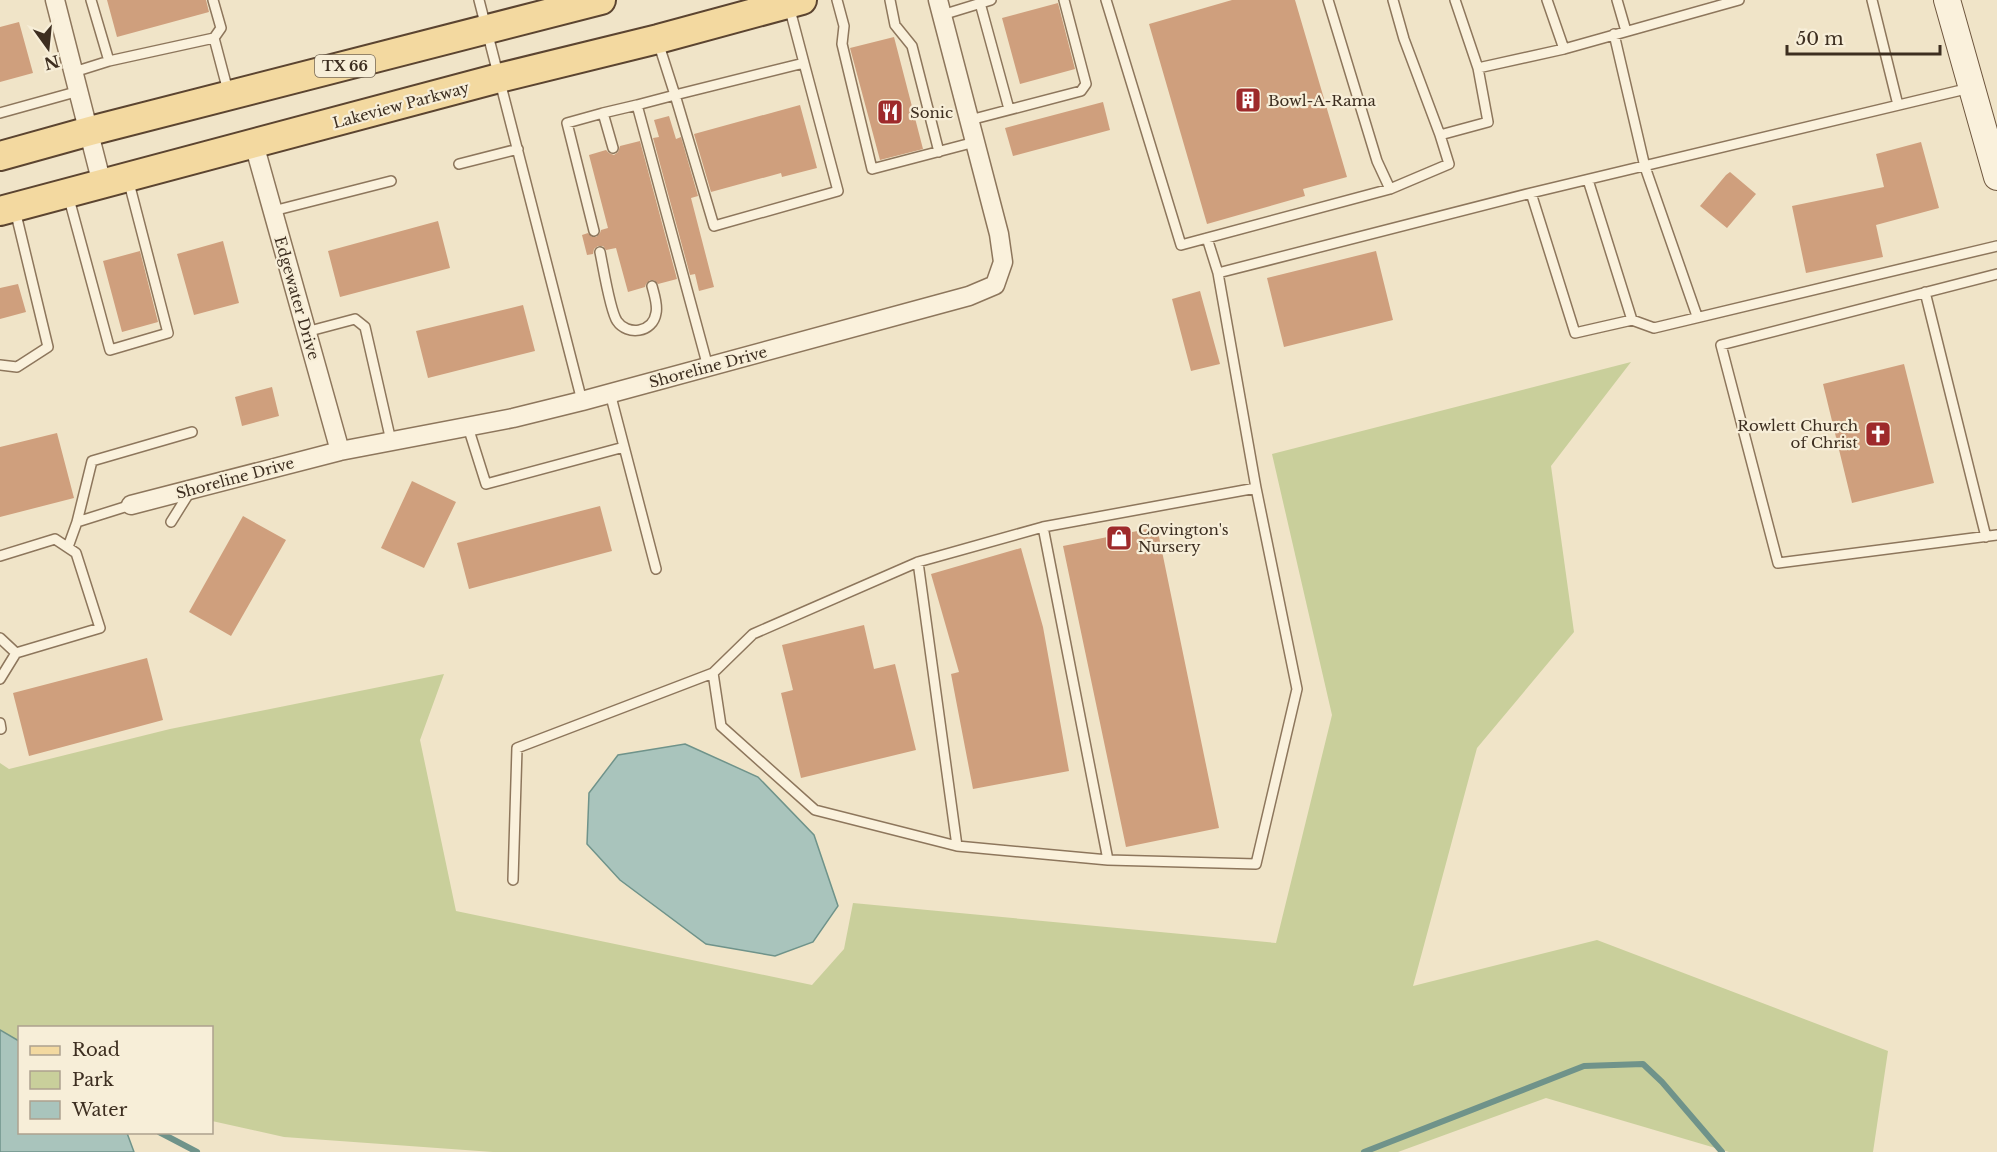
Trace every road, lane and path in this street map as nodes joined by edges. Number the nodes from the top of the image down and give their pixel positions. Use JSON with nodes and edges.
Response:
{"nodes":[{"id":1,"x":55,"y":0,"type":"edge"},
{"id":2,"x":91,"y":0,"type":"edge"},
{"id":3,"x":213,"y":0,"type":"edge"},
{"id":4,"x":479,"y":0,"type":"edge"},
{"id":5,"x":601,"y":0,"type":"edge"},
{"id":6,"x":837,"y":0,"type":"edge"},
{"id":7,"x":890,"y":0,"type":"edge"},
{"id":8,"x":991,"y":0,"type":"edge"},
{"id":9,"x":1064,"y":0,"type":"edge"},
{"id":10,"x":1108,"y":0,"type":"edge"},
{"id":11,"x":1329,"y":0,"type":"edge"},
{"id":12,"x":1393,"y":0,"type":"edge"},
{"id":13,"x":1455,"y":0,"type":"edge"},
{"id":14,"x":1546,"y":0,"type":"edge"},
{"id":15,"x":1617,"y":0,"type":"edge"},
{"id":16,"x":1739,"y":0,"type":"edge"},
{"id":17,"x":1872,"y":0,"type":"edge"},
{"id":18,"x":1947,"y":0,"type":"edge"},
{"id":19,"x":796,"y":2,"type":"edge"},
{"id":20,"x":980,"y":3,"type":"junction"},
{"id":21,"x":940,"y":8,"type":"edge"},
{"id":22,"x":487,"y":30,"type":"junction"},
{"id":23,"x":1626,"y":31,"type":"junction"},
{"id":24,"x":1614,"y":34,"type":"junction"},
{"id":25,"x":214,"y":38,"type":"junction"},
{"id":26,"x":658,"y":39,"type":"junction"},
{"id":27,"x":1564,"y":49,"type":"junction"},
{"id":28,"x":109,"y":61,"type":"junction"},
{"id":29,"x":804,"y":63,"type":"junction"},
{"id":30,"x":1478,"y":68,"type":"junction"},
{"id":31,"x":74,"y":72,"type":"junction"},
{"id":32,"x":499,"y":78,"type":"junction"},
{"id":33,"x":1970,"y":88,"type":"junction"},
{"id":34,"x":79,"y":91,"type":"junction"},
{"id":35,"x":675,"y":95,"type":"junction"},
{"id":36,"x":230,"y":96,"type":"junction"},
{"id":37,"x":637,"y":105,"type":"junction"},
{"id":38,"x":1898,"y":105,"type":"junction"},
{"id":39,"x":1009,"y":109,"type":"junction"},
{"id":40,"x":0,"y":113,"type":"edge"},
{"id":41,"x":603,"y":114,"type":"junction"},
{"id":42,"x":970,"y":120,"type":"junction"},
{"id":43,"x":90,"y":131,"type":"junction"},
{"id":44,"x":1440,"y":135,"type":"junction"},
{"id":45,"x":975,"y":142,"type":"junction"},
{"id":46,"x":254,"y":144,"type":"junction"},
{"id":47,"x":613,"y":148,"type":"dead end"},
{"id":48,"x":518,"y":149,"type":"junction"},
{"id":49,"x":939,"y":152,"type":"junction"},
{"id":50,"x":0,"y":156,"type":"edge"},
{"id":51,"x":459,"y":164,"type":"dead end"},
{"id":52,"x":1645,"y":167,"type":"junction"},
{"id":53,"x":1997,"y":177,"type":"edge"},
{"id":54,"x":115,"y":180,"type":"junction"},
{"id":55,"x":1588,"y":180,"type":"junction"},
{"id":56,"x":391,"y":181,"type":"dead end"},
{"id":57,"x":1390,"y":189,"type":"junction"},
{"id":58,"x":67,"y":193,"type":"junction"},
{"id":59,"x":1531,"y":193,"type":"junction"},
{"id":60,"x":7,"y":209,"type":"edge"},
{"id":61,"x":273,"y":212,"type":"junction"},
{"id":62,"x":594,"y":231,"type":"dead end"},
{"id":63,"x":1207,"y":238,"type":"junction"},
{"id":64,"x":1997,"y":246,"type":"edge"},
{"id":65,"x":600,"y":252,"type":"dead end"},
{"id":66,"x":1218,"y":273,"type":"junction"},
{"id":67,"x":1997,"y":274,"type":"edge"},
{"id":68,"x":652,"y":286,"type":"dead end"},
{"id":69,"x":1925,"y":292,"type":"junction"},
{"id":70,"x":1697,"y":316,"type":"junction"},
{"id":71,"x":1632,"y":320,"type":"junction"},
{"id":72,"x":306,"y":332,"type":"junction"},
{"id":73,"x":0,"y":365,"type":"edge"},
{"id":74,"x":708,"y":367,"type":"junction"},
{"id":75,"x":610,"y":393,"type":"junction"},
{"id":76,"x":582,"y":401,"type":"junction"},
{"id":77,"x":468,"y":427,"type":"junction"},
{"id":78,"x":192,"y":432,"type":"dead end"},
{"id":79,"x":391,"y":441,"type":"junction"},
{"id":80,"x":624,"y":447,"type":"junction"},
{"id":81,"x":340,"y":451,"type":"junction"},
{"id":82,"x":193,"y":488,"type":"junction"},
{"id":83,"x":1256,"y":488,"type":"junction"},
{"id":84,"x":131,"y":505,"type":"joint"},
{"id":85,"x":77,"y":522,"type":"junction"},
{"id":86,"x":171,"y":522,"type":"dead end"},
{"id":87,"x":1043,"y":527,"type":"junction"},
{"id":88,"x":1997,"y":535,"type":"edge"},
{"id":89,"x":1986,"y":537,"type":"junction"},
{"id":90,"x":68,"y":547,"type":"junction"},
{"id":91,"x":0,"y":556,"type":"edge"},
{"id":92,"x":918,"y":562,"type":"junction"},
{"id":93,"x":656,"y":569,"type":"dead end"},
{"id":94,"x":0,"y":638,"type":"edge"},
{"id":95,"x":16,"y":653,"type":"junction"},
{"id":96,"x":713,"y":673,"type":"junction"},
{"id":97,"x":0,"y":679,"type":"edge"},
{"id":98,"x":957,"y":846,"type":"junction"},
{"id":99,"x":1108,"y":860,"type":"junction"},
{"id":100,"x":513,"y":880,"type":"dead end"}],
"edges":[{"from":1,"to":31,"type":"street"},
{"from":2,"to":28,"type":"lane"},
{"from":3,"to":25,"type":"lane"},
{"from":4,"to":22,"type":"lane"},
{"from":5,"to":22,"type":"main road","number":"TX 66"},
{"from":6,"to":49,"type":"lane"},
{"from":7,"to":49,"type":"lane"},
{"from":8,"to":20,"type":"lane"},
{"from":9,"to":39,"type":"lane"},
{"from":10,"to":63,"type":"lane"},
{"from":11,"to":57,"type":"lane"},
{"from":12,"to":44,"type":"lane"},
{"from":13,"to":30,"type":"lane"},
{"from":14,"to":27,"type":"lane"},
{"from":15,"to":23,"type":"lane"},
{"from":16,"to":23,"type":"lane"},
{"from":17,"to":38,"type":"lane"},
{"from":18,"to":33,"type":"main road"},
{"from":19,"to":26,"type":"main road","name":"Lakeview Parkway"},
{"from":19,"to":29,"type":"lane"},
{"from":20,"to":21,"type":"lane"},
{"from":20,"to":39,"type":"lane"},
{"from":21,"to":42,"type":"street","name":"Shoreline Drive"},
{"from":22,"to":32,"type":"lane"},
{"from":22,"to":36,"type":"main road","number":"TX 66"},
{"from":23,"to":24,"type":"lane"},
{"from":24,"to":27,"type":"lane"},
{"from":24,"to":52,"type":"lane"},
{"from":25,"to":28,"type":"lane"},
{"from":25,"to":36,"type":"lane"},
{"from":26,"to":32,"type":"main road","name":"Lakeview Parkway"},
{"from":26,"to":35,"type":"lane"},
{"from":27,"to":30,"type":"lane"},
{"from":28,"to":31,"type":"lane"},
{"from":29,"to":35,"type":"lane"},
{"from":29,"to":35,"type":"lane"},
{"from":30,"to":44,"type":"lane"},
{"from":31,"to":34,"type":"street"},
{"from":32,"to":46,"type":"main road","name":"Lakeview Parkway"},
{"from":32,"to":48,"type":"lane"},
{"from":33,"to":38,"type":"lane"},
{"from":33,"to":53,"type":"main road"},
{"from":34,"to":40,"type":"lane"},
{"from":34,"to":43,"type":"street"},
{"from":35,"to":37,"type":"lane"},
{"from":36,"to":43,"type":"main road","number":"TX 66"},
{"from":37,"to":41,"type":"lane"},
{"from":37,"to":74,"type":"lane"},
{"from":38,"to":52,"type":"lane"},
{"from":39,"to":42,"type":"lane"},
{"from":41,"to":47,"type":"lane"},
{"from":41,"to":62,"type":"lane"},
{"from":42,"to":45,"type":"street","name":"Shoreline Drive"},
{"from":43,"to":50,"type":"main road","number":"TX 66"},
{"from":43,"to":54,"type":"street"},
{"from":44,"to":57,"type":"lane"},
{"from":45,"to":49,"type":"lane"},
{"from":45,"to":74,"type":"street","name":"Shoreline Drive"},
{"from":46,"to":54,"type":"main road","name":"Lakeview Parkway"},
{"from":46,"to":61,"type":"street","name":"Edgewater Drive"},
{"from":48,"to":51,"type":"lane"},
{"from":48,"to":76,"type":"lane"},
{"from":52,"to":55,"type":"lane"},
{"from":52,"to":70,"type":"lane"},
{"from":54,"to":58,"type":"main road","name":"Lakeview Parkway"},
{"from":54,"to":58,"type":"lane"},
{"from":55,"to":59,"type":"lane"},
{"from":55,"to":71,"type":"lane"},
{"from":56,"to":61,"type":"lane"},
{"from":57,"to":63,"type":"lane"},
{"from":58,"to":60,"type":"main road","name":"Lakeview Parkway"},
{"from":59,"to":66,"type":"lane"},
{"from":59,"to":71,"type":"lane"},
{"from":60,"to":73,"type":"lane"},
{"from":61,"to":72,"type":"street","name":"Edgewater Drive"},
{"from":63,"to":66,"type":"lane"},
{"from":64,"to":70,"type":"lane"},
{"from":65,"to":68,"type":"lane"},
{"from":66,"to":83,"type":"lane"},
{"from":67,"to":69,"type":"lane"},
{"from":69,"to":89,"type":"lane"},
{"from":69,"to":89,"type":"lane"},
{"from":70,"to":71,"type":"lane"},
{"from":72,"to":79,"type":"lane"},
{"from":72,"to":81,"type":"street","name":"Edgewater Drive"},
{"from":74,"to":75,"type":"street","name":"Shoreline Drive"},
{"from":75,"to":76,"type":"street","name":"Shoreline Drive"},
{"from":75,"to":80,"type":"lane"},
{"from":76,"to":77,"type":"street","name":"Shoreline Drive"},
{"from":77,"to":79,"type":"street","name":"Shoreline Drive"},
{"from":77,"to":80,"type":"lane"},
{"from":78,"to":85,"type":"lane"},
{"from":79,"to":81,"type":"street","name":"Shoreline Drive"},
{"from":80,"to":93,"type":"lane"},
{"from":81,"to":82,"type":"street","name":"Shoreline Drive"},
{"from":82,"to":84,"type":"street","name":"Shoreline Drive"},
{"from":82,"to":86,"type":"lane"},
{"from":83,"to":87,"type":"lane"},
{"from":83,"to":99,"type":"lane"},
{"from":84,"to":85,"type":"lane"},
{"from":85,"to":90,"type":"lane"},
{"from":87,"to":92,"type":"lane"},
{"from":87,"to":99,"type":"lane"},
{"from":88,"to":89,"type":"lane"},
{"from":90,"to":91,"type":"lane"},
{"from":90,"to":95,"type":"lane"},
{"from":92,"to":96,"type":"lane"},
{"from":92,"to":98,"type":"lane"},
{"from":94,"to":95,"type":"lane"},
{"from":95,"to":97,"type":"lane"},
{"from":96,"to":98,"type":"lane"},
{"from":96,"to":100,"type":"lane"},
{"from":98,"to":99,"type":"lane"}]}
